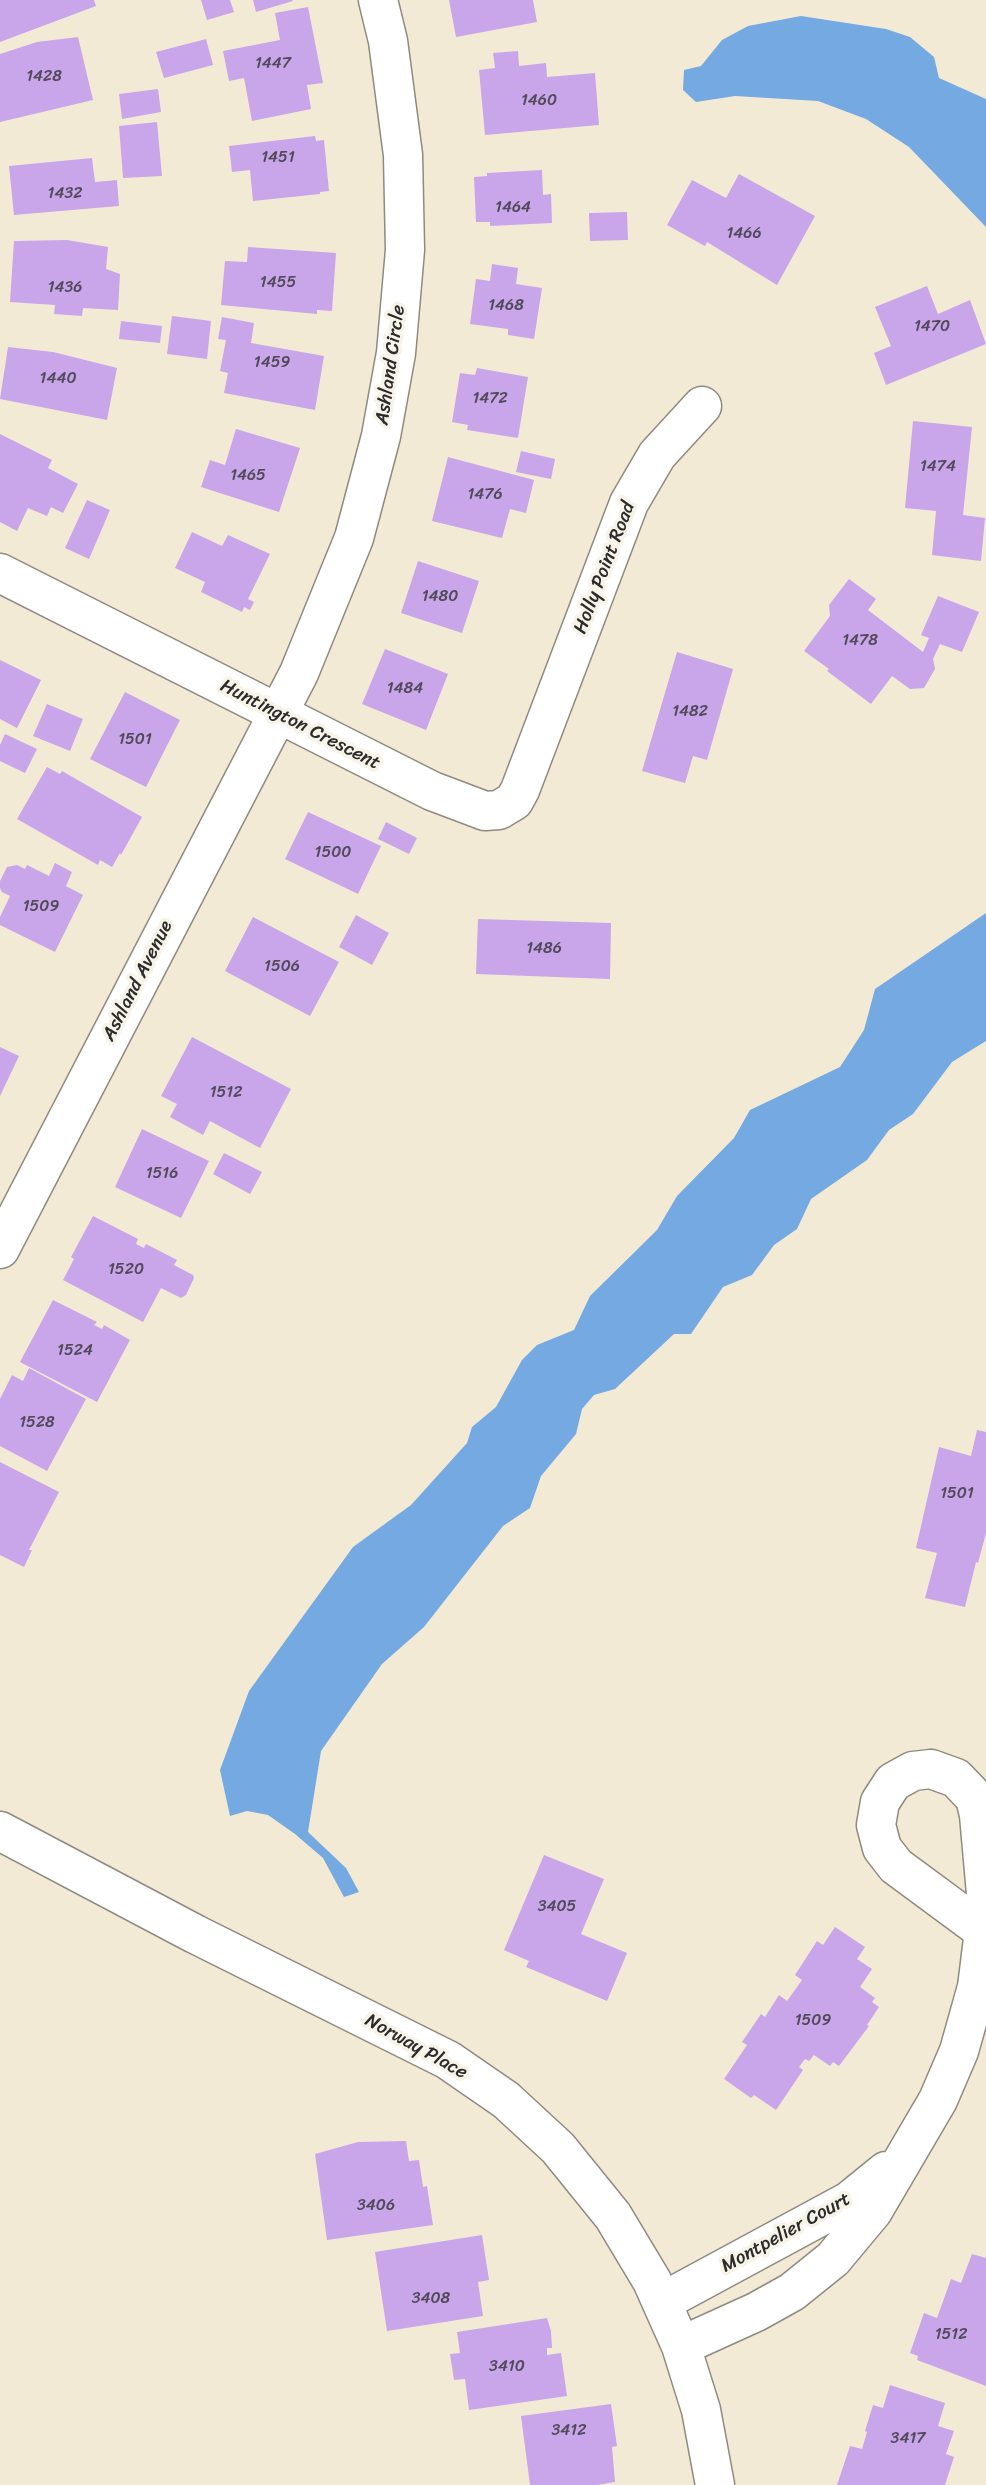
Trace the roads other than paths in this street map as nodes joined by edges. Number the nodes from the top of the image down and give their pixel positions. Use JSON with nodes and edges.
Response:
{"nodes":[{"id":1,"x":378,"y":0,"type":"edge"},
{"id":2,"x":702,"y":406,"type":"dead end"},
{"id":3,"x":0,"y":573,"type":"edge"},
{"id":4,"x":551,"y":708,"type":"joint"},
{"id":5,"x":278,"y":714,"type":"junction"},
{"id":6,"x":0,"y":1249,"type":"edge"},
{"id":7,"x":0,"y":1831,"type":"edge"},
{"id":8,"x":984,"y":1931,"type":"dead end"},
{"id":9,"x":904,"y":2156,"type":"junction"},
{"id":10,"x":662,"y":2302,"type":"junction"},
{"id":11,"x":681,"y":2346,"type":"junction"},
{"id":12,"x":715,"y":2485,"type":"edge"}],
"edges":[{"from":1,"to":5,"type":"street","name":"Ashland Circle"},
{"from":2,"to":4,"type":"street","name":"Holly Point Road"},
{"from":3,"to":5,"type":"street","name":"Huntington Crescent"},
{"from":4,"to":5,"type":"street","name":"Huntington Crescent"},
{"from":5,"to":6,"type":"street","name":"Ashland Avenue"},
{"from":7,"to":10,"type":"street","name":"Norway Place"},
{"from":8,"to":9,"type":"street","name":"Montpelier Court"},
{"from":9,"to":10,"type":"street","name":"Montpelier Court"},
{"from":9,"to":11,"type":"street","name":"Montpelier Court"},
{"from":10,"to":11,"type":"street","name":"Norway Place"},
{"from":11,"to":12,"type":"street","name":"Norway Place"}]}
